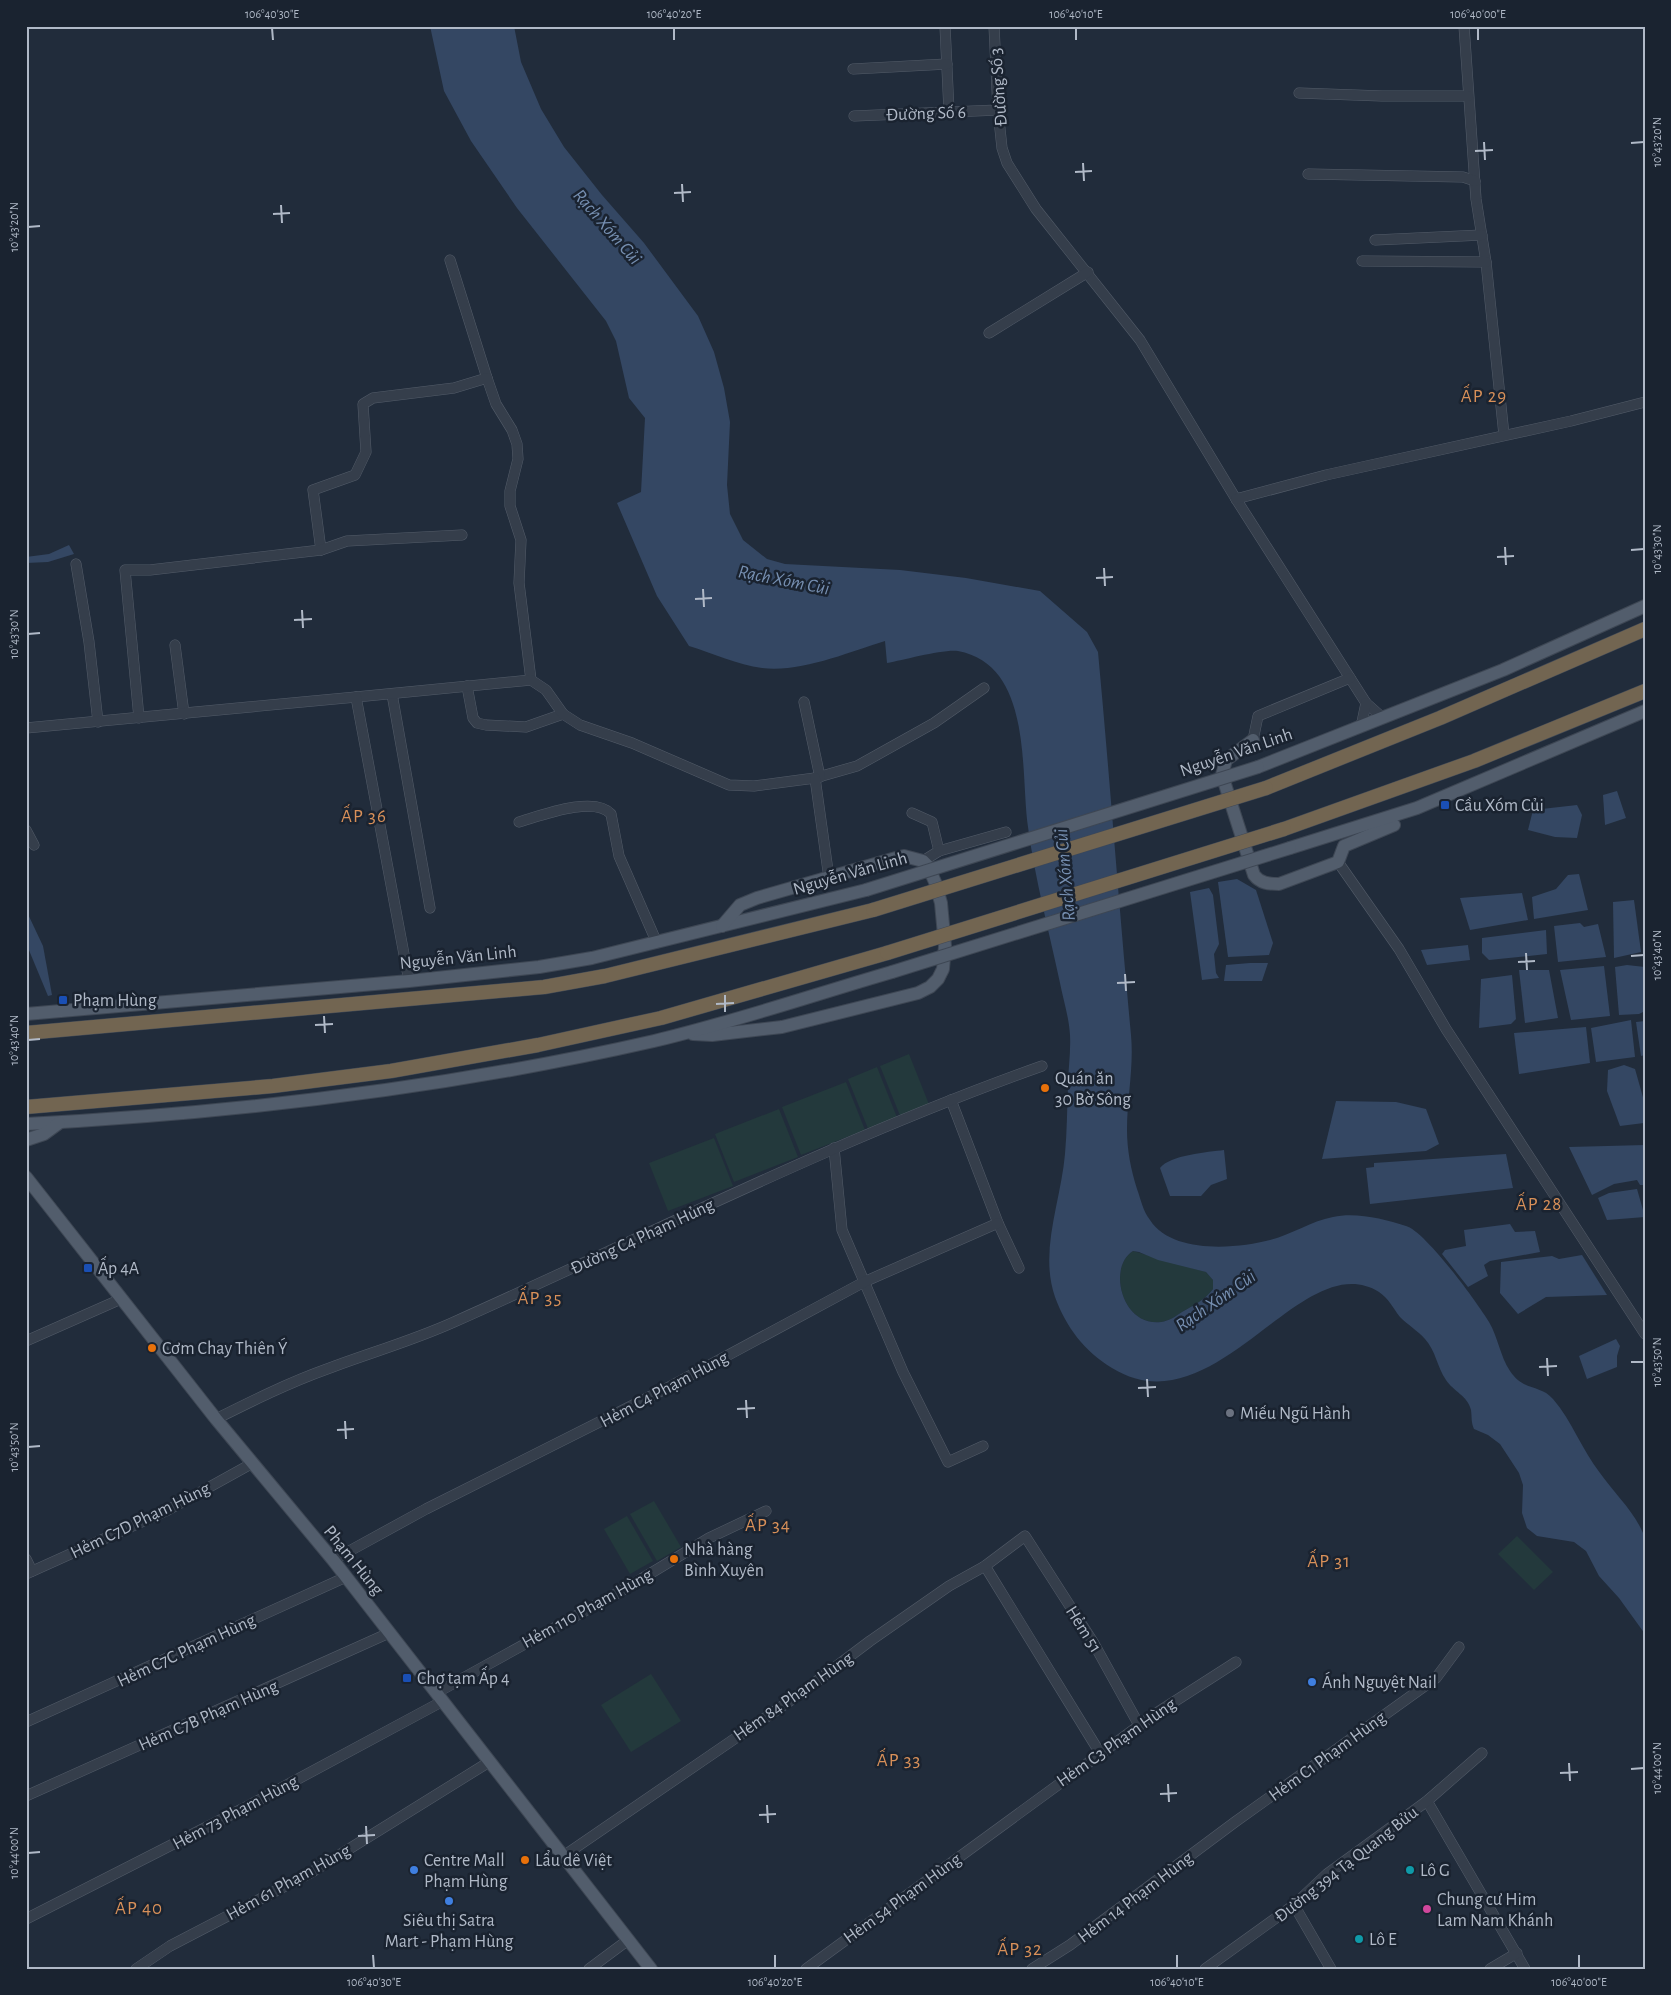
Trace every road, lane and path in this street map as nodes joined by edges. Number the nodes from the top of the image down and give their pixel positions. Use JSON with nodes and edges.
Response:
{"nodes":[{"id":1,"x":945,"y":26,"type":"edge"},
{"id":2,"x":994,"y":26,"type":"edge"},
{"id":3,"x":1464,"y":26,"type":"edge"},
{"id":4,"x":947,"y":64,"type":"junction"},
{"id":5,"x":853,"y":69,"type":"dead end"},
{"id":6,"x":1299,"y":93,"type":"dead end"},
{"id":7,"x":1468,"y":96,"type":"junction"},
{"id":8,"x":998,"y":110,"type":"junction"},
{"id":9,"x":949,"y":111,"type":"junction"},
{"id":10,"x":854,"y":116,"type":"dead end"},
{"id":11,"x":1308,"y":174,"type":"dead end"},
{"id":12,"x":1475,"y":181,"type":"junction"},
{"id":13,"x":1482,"y":235,"type":"junction"},
{"id":14,"x":1375,"y":240,"type":"dead end"},
{"id":15,"x":450,"y":260,"type":"dead end"},
{"id":16,"x":1362,"y":261,"type":"dead end"},
{"id":17,"x":1486,"y":262,"type":"junction"},
{"id":18,"x":1088,"y":272,"type":"junction"},
{"id":19,"x":989,"y":332,"type":"dead end"},
{"id":20,"x":487,"y":378,"type":"junction"},
{"id":21,"x":1645,"y":402,"type":"edge"},
{"id":22,"x":1504,"y":435,"type":"junction"},
{"id":23,"x":1236,"y":499,"type":"junction"},
{"id":24,"x":462,"y":535,"type":"dead end"},
{"id":25,"x":321,"y":550,"type":"junction"},
{"id":26,"x":76,"y":564,"type":"dead end"},
{"id":27,"x":1645,"y":606,"type":"edge"},
{"id":28,"x":1645,"y":629,"type":"edge"},
{"id":29,"x":175,"y":645,"type":"dead end"},
{"id":30,"x":1350,"y":678,"type":"junction"},
{"id":31,"x":531,"y":680,"type":"junction"},
{"id":32,"x":467,"y":686,"type":"junction"},
{"id":33,"x":984,"y":688,"type":"dead end"},
{"id":34,"x":1645,"y":691,"type":"edge"},
{"id":35,"x":392,"y":694,"type":"junction"},
{"id":36,"x":356,"y":697,"type":"junction"},
{"id":37,"x":804,"y":702,"type":"dead end"},
{"id":38,"x":1366,"y":703,"type":"junction"},
{"id":39,"x":1645,"y":711,"type":"edge"},
{"id":40,"x":184,"y":714,"type":"junction"},
{"id":41,"x":563,"y":714,"type":"junction"},
{"id":42,"x":139,"y":718,"type":"junction"},
{"id":43,"x":1383,"y":718,"type":"junction"},
{"id":44,"x":98,"y":722,"type":"junction"},
{"id":45,"x":1361,"y":727,"type":"junction"},
{"id":46,"x":26,"y":728,"type":"edge"},
{"id":47,"x":1253,"y":740,"type":"joint"},
{"id":48,"x":818,"y":778,"type":"junction"},
{"id":49,"x":1417,"y":808,"type":"junction"},
{"id":50,"x":912,"y":813,"type":"dead end"},
{"id":51,"x":518,"y":822,"type":"dead end"},
{"id":52,"x":26,"y":830,"type":"edge"},
{"id":53,"x":1006,"y":832,"type":"dead end"},
{"id":54,"x":34,"y":845,"type":"dead end"},
{"id":55,"x":939,"y":851,"type":"junction"},
{"id":56,"x":923,"y":861,"type":"junction"},
{"id":57,"x":1338,"y":862,"type":"junction"},
{"id":58,"x":828,"y":878,"type":"junction"},
{"id":59,"x":430,"y":908,"type":"dead end"},
{"id":60,"x":722,"y":926,"type":"junction"},
{"id":61,"x":657,"y":943,"type":"junction"},
{"id":62,"x":409,"y":981,"type":"junction"},
{"id":63,"x":274,"y":993,"type":"junction"},
{"id":64,"x":276,"y":1012,"type":"junction"},
{"id":65,"x":26,"y":1014,"type":"edge"},
{"id":66,"x":26,"y":1033,"type":"edge"},
{"id":67,"x":680,"y":1034,"type":"junction"},
{"id":68,"x":1042,"y":1066,"type":"dead end"},
{"id":69,"x":951,"y":1100,"type":"junction"},
{"id":70,"x":26,"y":1106,"type":"edge"},
{"id":71,"x":59,"y":1122,"type":"junction"},
{"id":72,"x":26,"y":1124,"type":"edge"},
{"id":73,"x":26,"y":1140,"type":"edge"},
{"id":74,"x":834,"y":1148,"type":"junction"},
{"id":75,"x":26,"y":1177,"type":"edge"},
{"id":76,"x":998,"y":1223,"type":"junction"},
{"id":77,"x":1019,"y":1268,"type":"dead end"},
{"id":78,"x":864,"y":1282,"type":"junction"},
{"id":79,"x":121,"y":1299,"type":"junction"},
{"id":80,"x":1645,"y":1334,"type":"edge"},
{"id":81,"x":26,"y":1341,"type":"edge"},
{"id":82,"x":216,"y":1419,"type":"junction"},
{"id":83,"x":984,"y":1446,"type":"dead end"},
{"id":84,"x":251,"y":1464,"type":"junction"},
{"id":85,"x":766,"y":1511,"type":"dead end"},
{"id":86,"x":1025,"y":1536,"type":"joint"},
{"id":87,"x":26,"y":1559,"type":"edge"},
{"id":88,"x":333,"y":1560,"type":"junction"},
{"id":89,"x":985,"y":1566,"type":"junction"},
{"id":90,"x":29,"y":1572,"type":"edge"},
{"id":91,"x":346,"y":1577,"type":"junction"},
{"id":92,"x":389,"y":1633,"type":"junction"},
{"id":93,"x":1459,"y":1647,"type":"dead end"},
{"id":94,"x":1236,"y":1662,"type":"dead end"},
{"id":95,"x":439,"y":1697,"type":"junction"},
{"id":96,"x":26,"y":1722,"type":"edge"},
{"id":97,"x":1139,"y":1725,"type":"junction"},
{"id":98,"x":1100,"y":1753,"type":"junction"},
{"id":99,"x":1482,"y":1753,"type":"dead end"},
{"id":100,"x":489,"y":1762,"type":"junction"},
{"id":101,"x":26,"y":1796,"type":"edge"},
{"id":102,"x":1427,"y":1801,"type":"junction"},
{"id":103,"x":1235,"y":1822,"type":"joint"},
{"id":104,"x":999,"y":1827,"type":"joint"},
{"id":105,"x":562,"y":1857,"type":"junction"},
{"id":106,"x":1294,"y":1905,"type":"junction"},
{"id":107,"x":26,"y":1919,"type":"edge"},
{"id":108,"x":628,"y":1940,"type":"junction"},
{"id":109,"x":1517,"y":1953,"type":"junction"},
{"id":110,"x":1329,"y":1968,"type":"edge"},
{"id":111,"x":136,"y":1969,"type":"edge"},
{"id":112,"x":589,"y":1969,"type":"edge"},
{"id":113,"x":651,"y":1969,"type":"edge"},
{"id":114,"x":806,"y":1969,"type":"edge"},
{"id":115,"x":1032,"y":1969,"type":"edge"},
{"id":116,"x":1205,"y":1969,"type":"edge"},
{"id":117,"x":1490,"y":1969,"type":"edge"},
{"id":118,"x":1526,"y":1969,"type":"edge"}],
"edges":[{"from":1,"to":4,"type":"street"},
{"from":2,"to":8,"type":"street","name":"Đường Số 3"},
{"from":3,"to":7,"type":"street"},
{"from":4,"to":5,"type":"street"},
{"from":4,"to":9,"type":"street"},
{"from":6,"to":7,"type":"street"},
{"from":7,"to":12,"type":"street"},
{"from":8,"to":9,"type":"street","name":"Đường Số 6"},
{"from":8,"to":18,"type":"street","name":"Đường Số 3"},
{"from":9,"to":10,"type":"street","name":"Đường Số 6"},
{"from":11,"to":12,"type":"street"},
{"from":12,"to":13,"type":"street"},
{"from":13,"to":14,"type":"street"},
{"from":13,"to":17,"type":"street"},
{"from":15,"to":20,"type":"street"},
{"from":16,"to":17,"type":"street"},
{"from":17,"to":22,"type":"street"},
{"from":18,"to":19,"type":"street"},
{"from":18,"to":23,"type":"street","name":"Đường Số 3"},
{"from":20,"to":25,"type":"street"},
{"from":20,"to":31,"type":"street"},
{"from":21,"to":22,"type":"street"},
{"from":22,"to":23,"type":"street"},
{"from":23,"to":30,"type":"street","name":"Đường Số 3"},
{"from":24,"to":25,"type":"street"},
{"from":25,"to":42,"type":"street"},
{"from":26,"to":44,"type":"street"},
{"from":27,"to":43,"type":"main road","name":"Nguyễn Văn Linh"},
{"from":28,"to":64,"type":"highway","bridge":true},
{"from":29,"to":40,"type":"street"},
{"from":30,"to":38,"type":"street","name":"Đường Số 3"},
{"from":30,"to":47,"type":"street"},
{"from":31,"to":32,"type":"street"},
{"from":31,"to":41,"type":"street"},
{"from":32,"to":35,"type":"street"},
{"from":32,"to":41,"type":"street"},
{"from":33,"to":48,"type":"street"},
{"from":34,"to":70,"type":"highway","bridge":true},
{"from":35,"to":36,"type":"street"},
{"from":35,"to":59,"type":"street"},
{"from":36,"to":40,"type":"street"},
{"from":36,"to":62,"type":"street"},
{"from":37,"to":48,"type":"street"},
{"from":38,"to":43,"type":"street","name":"Đường Số 3"},
{"from":38,"to":45,"type":"street"},
{"from":39,"to":49,"type":"main road"},
{"from":40,"to":42,"type":"street"},
{"from":41,"to":48,"type":"street"},
{"from":42,"to":44,"type":"street"},
{"from":43,"to":45,"type":"main road","name":"Nguyễn Văn Linh"},
{"from":44,"to":46,"type":"street"},
{"from":45,"to":60,"type":"main road","name":"Nguyễn Văn Linh","bridge":true},
{"from":47,"to":57,"type":"main road"},
{"from":48,"to":58,"type":"street"},
{"from":49,"to":57,"type":"main road"},
{"from":49,"to":67,"type":"main road","bridge":true},
{"from":50,"to":55,"type":"street"},
{"from":51,"to":61,"type":"street"},
{"from":52,"to":54,"type":"street"},
{"from":53,"to":55,"type":"street"},
{"from":55,"to":56,"type":"street"},
{"from":56,"to":58,"type":"main road"},
{"from":56,"to":67,"type":"main road"},
{"from":57,"to":80,"type":"street"},
{"from":58,"to":60,"type":"main road"},
{"from":60,"to":61,"type":"main road","name":"Nguyễn Văn Linh"},
{"from":61,"to":62,"type":"main road","name":"Nguyễn Văn Linh"},
{"from":62,"to":63,"type":"main road","name":"Nguyễn Văn Linh"},
{"from":63,"to":64,"type":"main road"},
{"from":63,"to":65,"type":"main road","name":"Nguyễn Văn Linh"},
{"from":64,"to":66,"type":"highway"},
{"from":67,"to":71,"type":"main road"},
{"from":68,"to":69,"type":"street","name":"Đường C4 Phạm Hủng"},
{"from":69,"to":74,"type":"street","name":"Đường C4 Phạm Hủng"},
{"from":69,"to":76,"type":"street"},
{"from":71,"to":72,"type":"main road"},
{"from":71,"to":73,"type":"main road"},
{"from":74,"to":78,"type":"street"},
{"from":74,"to":82,"type":"street","name":"Đường C4 Phạm Hủng"},
{"from":75,"to":79,"type":"main road","name":"Phạm Hùng"},
{"from":76,"to":77,"type":"street"},
{"from":76,"to":78,"type":"street","name":"Hẻm C4 Phạm Hùng"},
{"from":78,"to":83,"type":"street"},
{"from":78,"to":88,"type":"street","name":"Hẻm C4 Phạm Hùng"},
{"from":79,"to":81,"type":"street"},
{"from":79,"to":82,"type":"main road","name":"Phạm Hùng"},
{"from":82,"to":84,"type":"main road","name":"Phạm Hùng"},
{"from":84,"to":88,"type":"main road","name":"Phạm Hùng"},
{"from":84,"to":90,"type":"street","name":"Hẻm C7D Phạm Hùng"},
{"from":85,"to":95,"type":"street","name":"Hẻm 110 Phạm Hùng"},
{"from":86,"to":89,"type":"street","name":"Hẻm 84 Phạm Hùng"},
{"from":86,"to":97,"type":"street","name":"Hẻm 51"},
{"from":87,"to":90,"type":"street"},
{"from":88,"to":91,"type":"main road","name":"Phạm Hùng"},
{"from":89,"to":98,"type":"street"},
{"from":89,"to":105,"type":"street","name":"Hẻm 84 Phạm Hùng"},
{"from":91,"to":92,"type":"main road","name":"Phạm Hùng"},
{"from":91,"to":96,"type":"street","name":"Hẻm C7C Phạm Hùng"},
{"from":92,"to":95,"type":"main road","name":"Phạm Hùng"},
{"from":92,"to":101,"type":"street","name":"Hẻm C7B Phạm Hùng"},
{"from":93,"to":103,"type":"street","name":"Hẻm C1 Phạm Hùng"},
{"from":94,"to":97,"type":"street","name":"Hẻm C3 Phạm Hùng"},
{"from":95,"to":100,"type":"main road","name":"Phạm Hùng"},
{"from":95,"to":107,"type":"street","name":"Hẻm 73 Phạm Hùng"},
{"from":97,"to":98,"type":"street","name":"Hẻm C3 Phạm Hùng"},
{"from":98,"to":104,"type":"street","name":"Hẻm C3 Phạm Hùng"},
{"from":99,"to":102,"type":"street","name":"Đường 394 Tạ Quang Bửu"},
{"from":100,"to":105,"type":"main road","name":"Phạm Hùng"},
{"from":100,"to":111,"type":"street","name":"Hẻm 61 Phạm Hùng"},
{"from":102,"to":106,"type":"street","name":"Đường 394 Tạ Quang Bửu"},
{"from":102,"to":109,"type":"street"},
{"from":103,"to":115,"type":"street","name":"Hẻm 14 Phạm Hùng"},
{"from":104,"to":114,"type":"street","name":"Hẻm 54 Phạm Hùng"},
{"from":105,"to":108,"type":"main road","name":"Phạm Hùng"},
{"from":106,"to":110,"type":"street"},
{"from":106,"to":116,"type":"street","name":"Đường 394 Tạ Quang Bửu"},
{"from":108,"to":112,"type":"street"},
{"from":108,"to":113,"type":"main road","name":"Phạm Hùng"},
{"from":109,"to":117,"type":"street"},
{"from":109,"to":118,"type":"street"}]}
